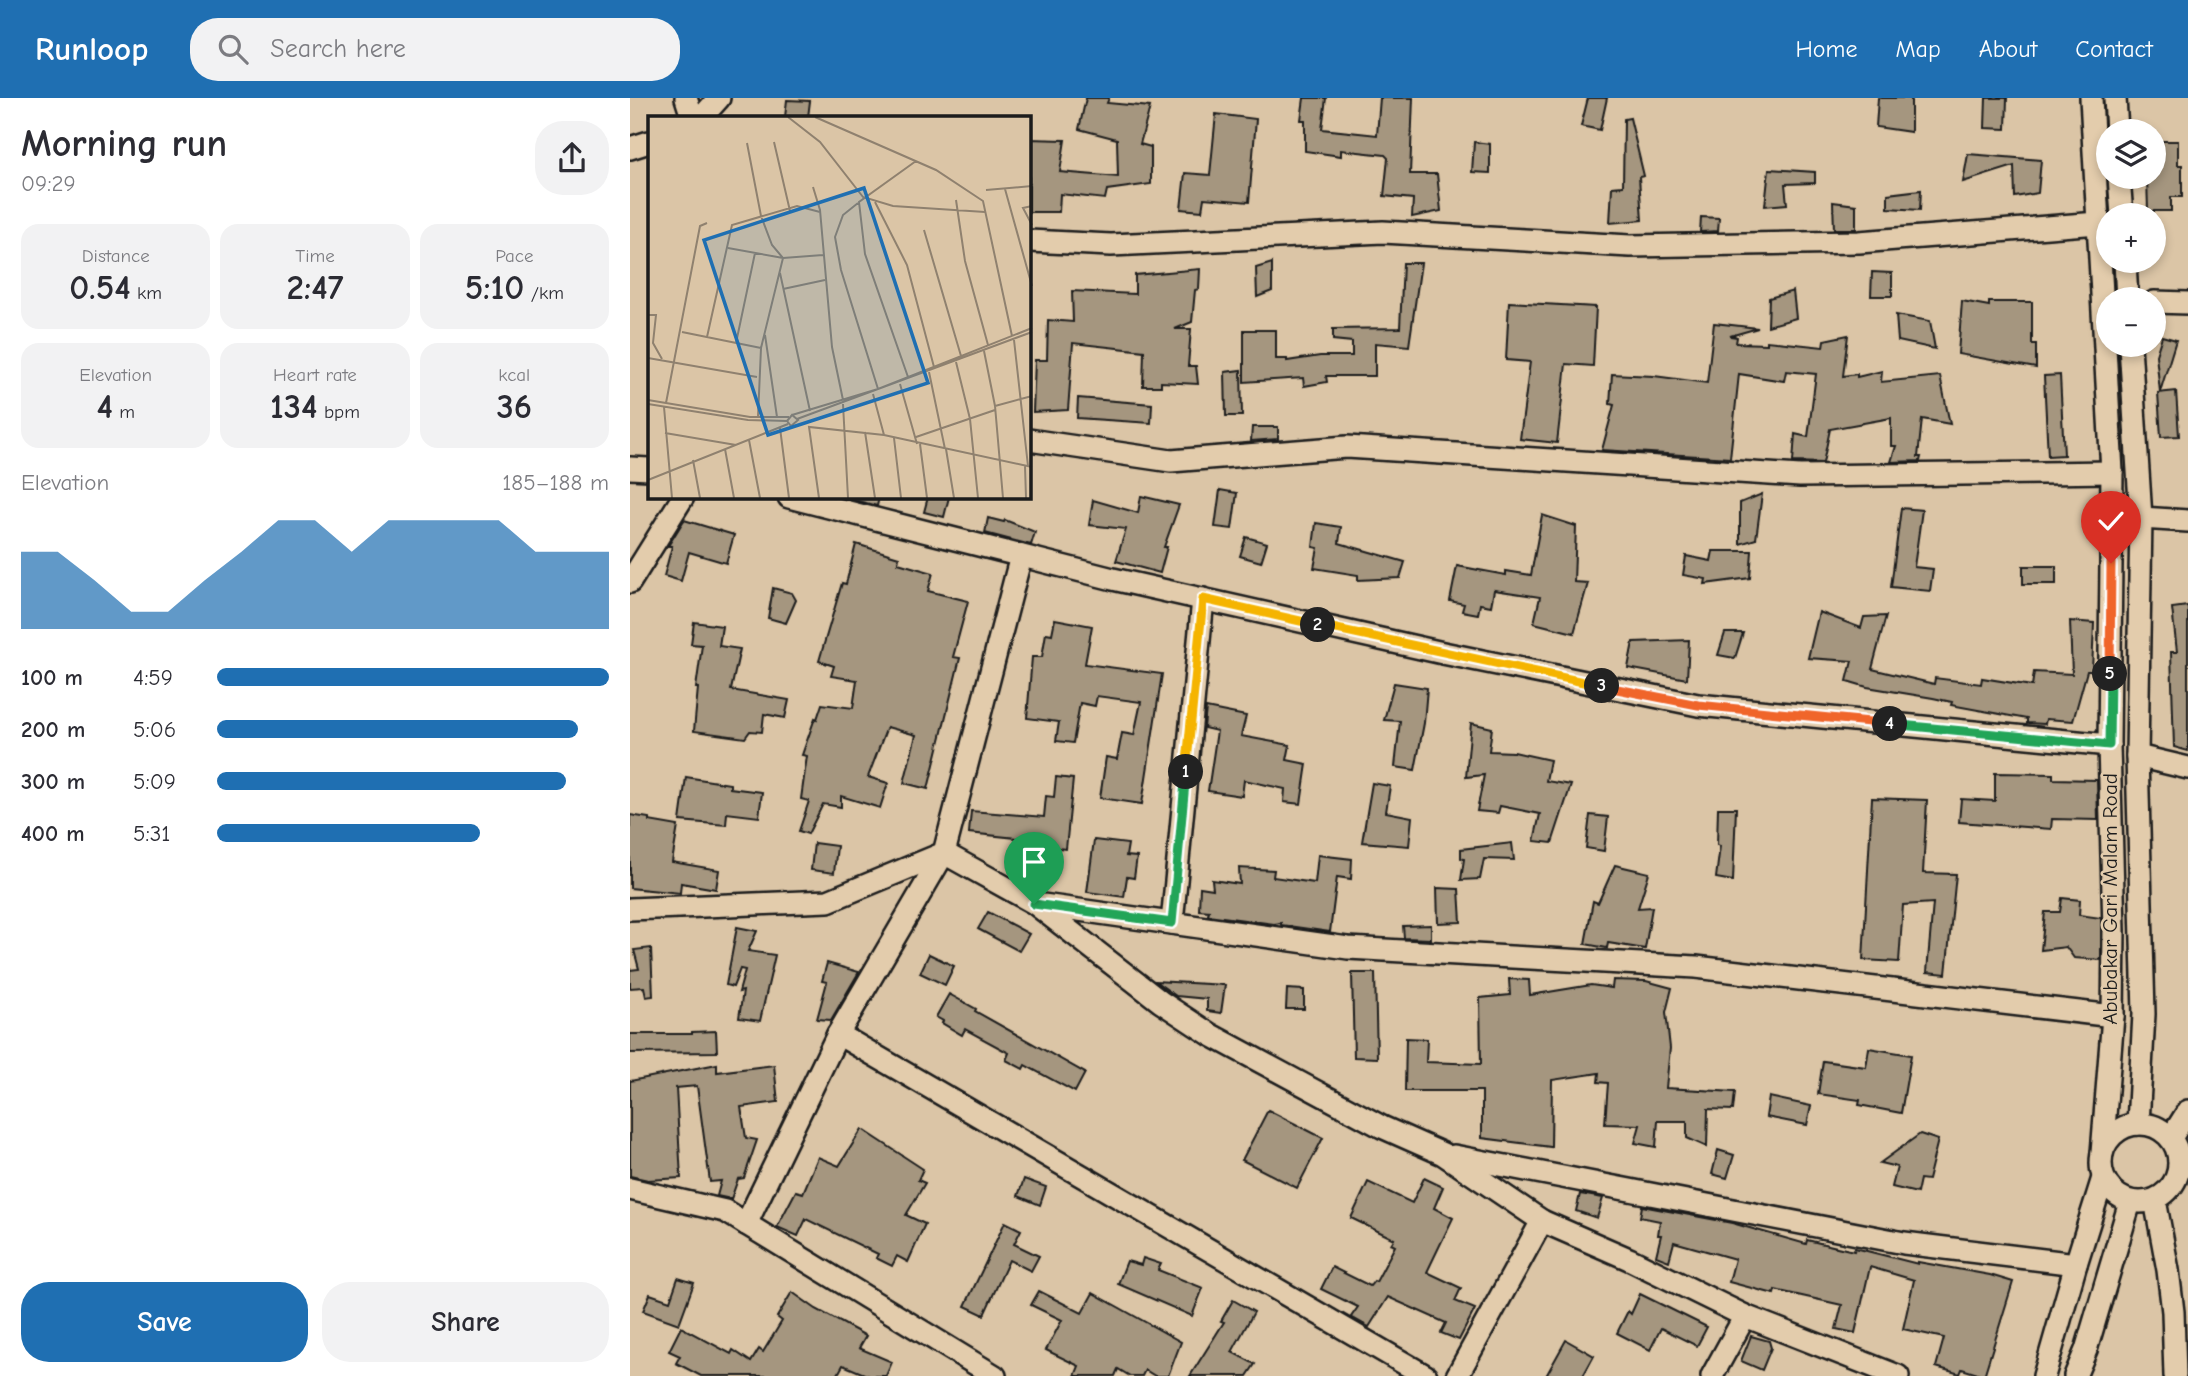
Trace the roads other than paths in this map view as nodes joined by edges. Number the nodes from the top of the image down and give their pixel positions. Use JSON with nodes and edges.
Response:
{"nodes":[{"id":1,"x":687,"y":98,"type":"edge"},
{"id":2,"x":719,"y":98,"type":"edge"},
{"id":3,"x":2091,"y":98,"type":"edge"},
{"id":4,"x":2115,"y":98,"type":"edge"},
{"id":5,"x":692,"y":116,"type":"edge"},
{"id":6,"x":703,"y":116,"type":"edge"},
{"id":7,"x":2116,"y":119,"type":"edge"},
{"id":8,"x":648,"y":142,"type":"edge"},
{"id":9,"x":630,"y":148,"type":"edge"},
{"id":10,"x":2097,"y":203,"type":"edge"},
{"id":11,"x":2096,"y":223,"type":"edge"},
{"id":12,"x":1031,"y":241,"type":"edge"},
{"id":13,"x":2101,"y":273,"type":"edge"},
{"id":14,"x":2166,"y":302,"type":"edge"},
{"id":15,"x":2188,"y":303,"type":"edge"},
{"id":16,"x":2131,"y":357,"type":"edge"},
{"id":17,"x":1031,"y":440,"type":"edge"},
{"id":18,"x":630,"y":468,"type":"edge"},
{"id":19,"x":648,"y":469,"type":"edge"},
{"id":20,"x":2112,"y":472,"type":"junction"},
{"id":21,"x":681,"y":499,"type":"edge"},
{"id":22,"x":797,"y":499,"type":"edge"},
{"id":23,"x":2141,"y":518,"type":"junction"},
{"id":24,"x":2188,"y":521,"type":"edge"},
{"id":25,"x":1021,"y":556,"type":"junction"},
{"id":26,"x":630,"y":582,"type":"edge"},
{"id":27,"x":1203,"y":599,"type":"junction"},
{"id":28,"x":2109,"y":745,"type":"junction"},
{"id":29,"x":2137,"y":756,"type":"junction"},
{"id":30,"x":2188,"y":768,"type":"edge"},
{"id":31,"x":944,"y":853,"type":"junction"},
{"id":32,"x":1034,"y":904,"type":"junction"},
{"id":33,"x":630,"y":909,"type":"edge"},
{"id":34,"x":1172,"y":923,"type":"junction"},
{"id":35,"x":2113,"y":1016,"type":"junction"},
{"id":36,"x":838,"y":1034,"type":"junction"},
{"id":37,"x":2188,"y":1111,"type":"edge"},
{"id":38,"x":2138,"y":1124,"type":"junction"},
{"id":39,"x":2171,"y":1138,"type":"junction"},
{"id":40,"x":2102,"y":1153,"type":"junction"},
{"id":41,"x":1443,"y":1154,"type":"junction"},
{"id":42,"x":2104,"y":1178,"type":"junction"},
{"id":43,"x":630,"y":1189,"type":"edge"},
{"id":44,"x":2155,"y":1200,"type":"junction"},
{"id":45,"x":2130,"y":1202,"type":"junction"},
{"id":46,"x":1542,"y":1221,"type":"junction"},
{"id":47,"x":747,"y":1224,"type":"junction"},
{"id":48,"x":2076,"y":1264,"type":"junction"},
{"id":49,"x":2178,"y":1272,"type":"edge"},
{"id":50,"x":1745,"y":1316,"type":"junction"},
{"id":51,"x":995,"y":1376,"type":"edge"},
{"id":52,"x":1426,"y":1376,"type":"edge"},
{"id":53,"x":1457,"y":1376,"type":"edge"},
{"id":54,"x":1712,"y":1376,"type":"edge"},
{"id":55,"x":1898,"y":1376,"type":"edge"},
{"id":56,"x":2044,"y":1376,"type":"edge"},
{"id":57,"x":2075,"y":1376,"type":"edge"},
{"id":58,"x":2175,"y":1376,"type":"edge"}],
"edges":[{"from":1,"to":5,"type":"street"},
{"from":2,"to":6,"type":"street"},
{"from":3,"to":10,"type":"street","name":"Abubakar Gari Malam Road"},
{"from":4,"to":7,"type":"street"},
{"from":8,"to":9,"type":"street"},
{"from":11,"to":12,"type":"street"},
{"from":13,"to":20,"type":"street","name":"Abubakar Gari Malam Road"},
{"from":14,"to":15,"type":"street"},
{"from":16,"to":23,"type":"street"},
{"from":17,"to":20,"type":"street"},
{"from":18,"to":19,"type":"street"},
{"from":20,"to":28,"type":"street","name":"Abubakar Gari Malam Road"},
{"from":21,"to":26,"type":"street"},
{"from":22,"to":25,"type":"street"},
{"from":23,"to":24,"type":"street"},
{"from":23,"to":29,"type":"street"},
{"from":25,"to":27,"type":"street"},
{"from":25,"to":31,"type":"street"},
{"from":27,"to":28,"type":"street"},
{"from":27,"to":34,"type":"street"},
{"from":28,"to":35,"type":"street","name":"Abubakar Gari Malam Road"},
{"from":29,"to":30,"type":"street"},
{"from":29,"to":38,"type":"street"},
{"from":31,"to":32,"type":"street"},
{"from":31,"to":33,"type":"street"},
{"from":31,"to":36,"type":"street"},
{"from":32,"to":34,"type":"street"},
{"from":32,"to":41,"type":"street"},
{"from":34,"to":35,"type":"street"},
{"from":35,"to":40,"type":"street","name":"Abubakar Gari Malam Road"},
{"from":36,"to":47,"type":"street"},
{"from":36,"to":52,"type":"street"},
{"from":37,"to":39,"type":"street"},
{"from":38,"to":39,"type":"street"},
{"from":38,"to":40,"type":"street"},
{"from":39,"to":44,"type":"street"},
{"from":40,"to":42,"type":"street"},
{"from":41,"to":46,"type":"street"},
{"from":41,"to":48,"type":"street"},
{"from":42,"to":45,"type":"street"},
{"from":42,"to":48,"type":"street"},
{"from":43,"to":47,"type":"street"},
{"from":44,"to":45,"type":"street"},
{"from":44,"to":49,"type":"street"},
{"from":45,"to":57,"type":"street"},
{"from":46,"to":50,"type":"street"},
{"from":46,"to":53,"type":"street"},
{"from":47,"to":51,"type":"street"},
{"from":48,"to":56,"type":"street"},
{"from":49,"to":58,"type":"street"},
{"from":50,"to":54,"type":"street"},
{"from":50,"to":55,"type":"street"}]}
